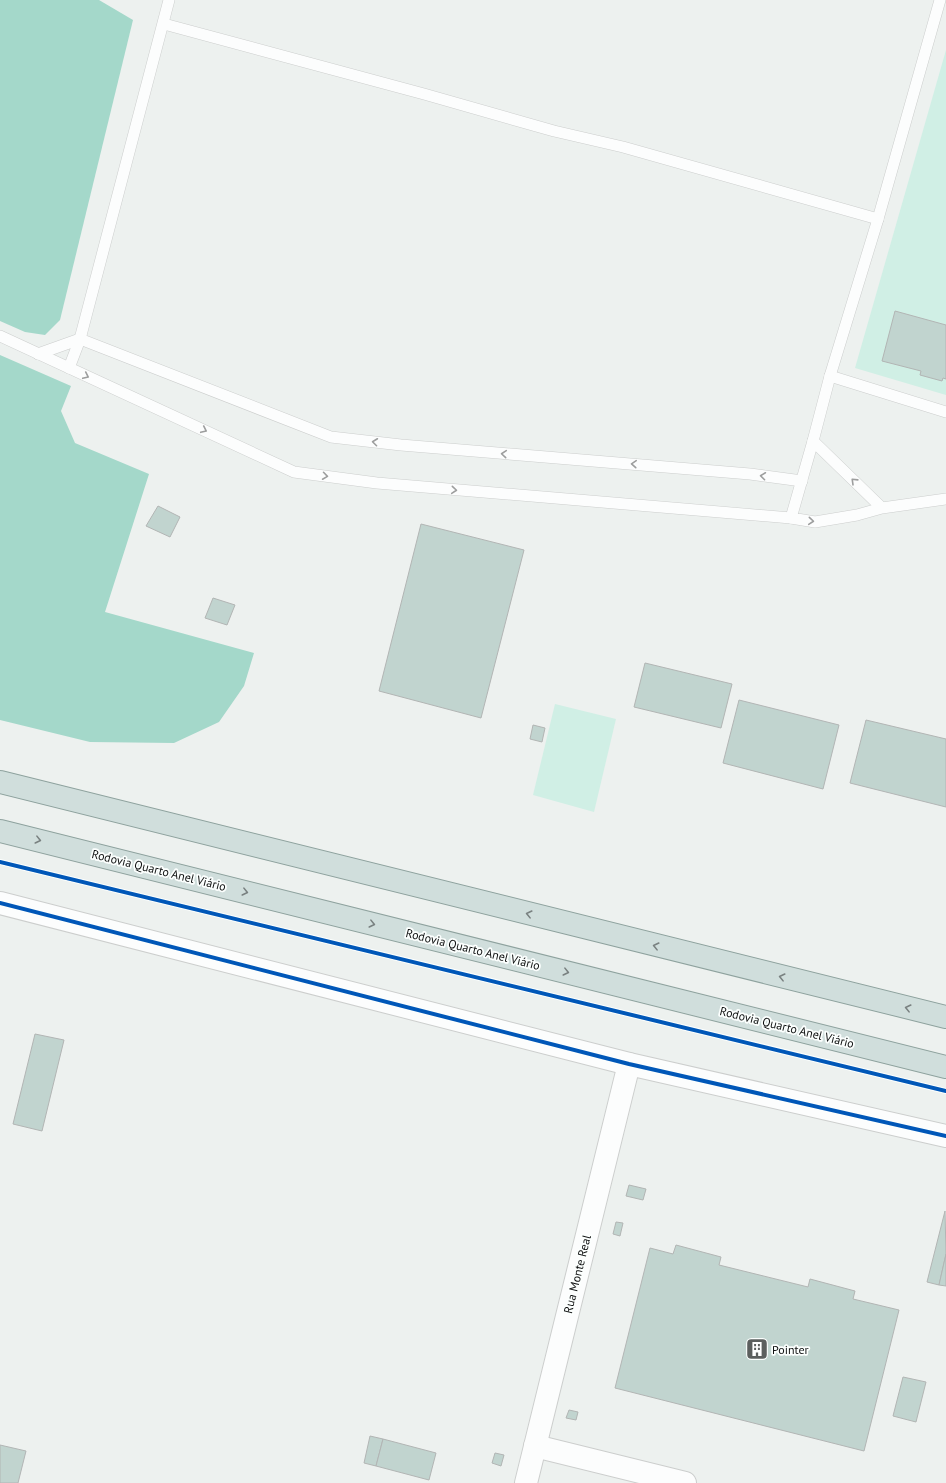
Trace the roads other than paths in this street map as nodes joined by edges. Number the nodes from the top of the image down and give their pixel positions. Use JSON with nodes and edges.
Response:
{"nodes":[{"id":1,"x":169,"y":0,"type":"edge"},
{"id":2,"x":940,"y":0,"type":"edge"},
{"id":3,"x":164,"y":24,"type":"junction"},
{"id":4,"x":878,"y":219,"type":"junction"},
{"id":5,"x":0,"y":336,"type":"edge"},
{"id":6,"x":80,"y":339,"type":"junction"},
{"id":7,"x":38,"y":354,"type":"junction"},
{"id":8,"x":69,"y":368,"type":"junction"},
{"id":9,"x":830,"y":376,"type":"junction"},
{"id":10,"x":946,"y":412,"type":"edge"},
{"id":11,"x":814,"y":441,"type":"junction"},
{"id":12,"x":802,"y":481,"type":"junction"},
{"id":13,"x":946,"y":499,"type":"edge"},
{"id":14,"x":882,"y":508,"type":"junction"},
{"id":15,"x":791,"y":518,"type":"junction"},
{"id":16,"x":0,"y":782,"type":"edge"},
{"id":17,"x":0,"y":831,"type":"edge"},
{"id":18,"x":0,"y":903,"type":"edge"},
{"id":19,"x":946,"y":1017,"type":"edge"},
{"id":20,"x":629,"y":1064,"type":"junction"},
{"id":21,"x":946,"y":1067,"type":"edge"},
{"id":22,"x":946,"y":1136,"type":"edge"},
{"id":23,"x":535,"y":1446,"type":"junction"},
{"id":24,"x":526,"y":1483,"type":"edge"},
{"id":25,"x":685,"y":1483,"type":"edge"}],
"edges":[{"from":1,"to":3,"type":"lane"},
{"from":2,"to":4,"type":"lane"},
{"from":3,"to":4,"type":"lane"},
{"from":3,"to":6,"type":"lane"},
{"from":4,"to":9,"type":"lane"},
{"from":5,"to":7,"type":"lane"},
{"from":6,"to":7,"type":"lane"},
{"from":6,"to":8,"type":"lane"},
{"from":12,"to":6,"type":"lane","one_way":true},
{"from":7,"to":8,"type":"lane"},
{"from":8,"to":15,"type":"lane","one_way":true},
{"from":9,"to":10,"type":"lane"},
{"from":9,"to":11,"type":"lane"},
{"from":11,"to":12,"type":"lane"},
{"from":14,"to":11,"type":"lane","one_way":true},
{"from":12,"to":15,"type":"lane"},
{"from":13,"to":14,"type":"lane"},
{"from":15,"to":14,"type":"lane","one_way":true},
{"from":19,"to":16,"type":"highway","one_way":true},
{"from":17,"to":21,"type":"highway","name":"Rodovia Quarto Anel Viário","one_way":true},
{"from":18,"to":20,"type":"street"},
{"from":20,"to":22,"type":"street"},
{"from":20,"to":23,"type":"street","name":"Rua Monte Real"},
{"from":23,"to":24,"type":"street","name":"Rua Monte Real"},
{"from":23,"to":25,"type":"street"}]}
